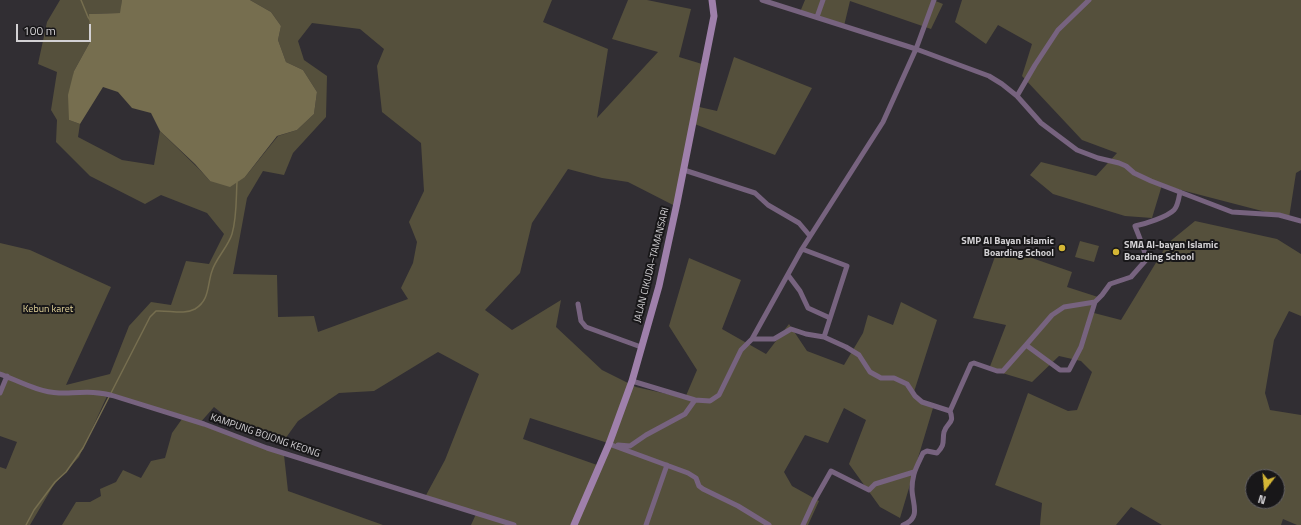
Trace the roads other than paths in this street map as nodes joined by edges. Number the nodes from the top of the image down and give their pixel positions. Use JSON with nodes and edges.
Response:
{"nodes":[{"id":1,"x":712,"y":0,"type":"edge"},
{"id":2,"x":762,"y":0,"type":"edge"},
{"id":3,"x":823,"y":0,"type":"edge"},
{"id":4,"x":934,"y":0,"type":"edge"},
{"id":5,"x":1089,"y":0,"type":"edge"},
{"id":6,"x":817,"y":17,"type":"junction"},
{"id":7,"x":916,"y":49,"type":"junction"},
{"id":8,"x":1018,"y":96,"type":"junction"},
{"id":9,"x":684,"y":170,"type":"junction"},
{"id":10,"x":1180,"y":192,"type":"junction"},
{"id":11,"x":1301,"y":221,"type":"edge"},
{"id":12,"x":810,"y":236,"type":"junction"},
{"id":13,"x":802,"y":249,"type":"junction"},
{"id":14,"x":788,"y":275,"type":"junction"},
{"id":15,"x":1095,"y":302,"type":"junction"},
{"id":16,"x":578,"y":304,"type":"dead end"},
{"id":17,"x":830,"y":318,"type":"junction"},
{"id":18,"x":824,"y":337,"type":"junction"},
{"id":19,"x":752,"y":339,"type":"junction"},
{"id":20,"x":1026,"y":346,"type":"junction"},
{"id":21,"x":641,"y":347,"type":"junction"},
{"id":22,"x":0,"y":374,"type":"edge"},
{"id":23,"x":7,"y":376,"type":"junction"},
{"id":24,"x":632,"y":381,"type":"junction"},
{"id":25,"x":0,"y":393,"type":"edge"},
{"id":26,"x":695,"y":400,"type":"junction"},
{"id":27,"x":950,"y":411,"type":"junction"},
{"id":28,"x":609,"y":444,"type":"junction"},
{"id":29,"x":666,"y":465,"type":"junction"},
{"id":30,"x":914,"y":472,"type":"junction"},
{"id":31,"x":514,"y":525,"type":"edge"},
{"id":32,"x":574,"y":525,"type":"edge"},
{"id":33,"x":646,"y":525,"type":"edge"},
{"id":34,"x":769,"y":525,"type":"edge"},
{"id":35,"x":803,"y":525,"type":"edge"},
{"id":36,"x":903,"y":525,"type":"edge"}],
"edges":[{"from":1,"to":9,"type":"street","name":"JALAN CIKUDA–TAMANSARI"},
{"from":2,"to":6,"type":"street"},
{"from":3,"to":6,"type":"street"},
{"from":4,"to":7,"type":"street"},
{"from":5,"to":8,"type":"street"},
{"from":6,"to":7,"type":"street"},
{"from":7,"to":8,"type":"street"},
{"from":7,"to":12,"type":"street"},
{"from":8,"to":10,"type":"street"},
{"from":9,"to":12,"type":"street"},
{"from":9,"to":21,"type":"street","name":"JALAN CIKUDA–TAMANSARI"},
{"from":10,"to":11,"type":"street"},
{"from":10,"to":15,"type":"street"},
{"from":12,"to":13,"type":"street"},
{"from":13,"to":14,"type":"street"},
{"from":13,"to":17,"type":"street"},
{"from":14,"to":17,"type":"street"},
{"from":14,"to":19,"type":"street"},
{"from":15,"to":20,"type":"street"},
{"from":15,"to":20,"type":"street"},
{"from":16,"to":21,"type":"street"},
{"from":17,"to":18,"type":"street"},
{"from":18,"to":19,"type":"street"},
{"from":18,"to":27,"type":"street"},
{"from":19,"to":26,"type":"street"},
{"from":20,"to":27,"type":"street"},
{"from":21,"to":24,"type":"street","name":"JALAN CIKUDA–TAMANSARI"},
{"from":22,"to":23,"type":"street","name":"KAMPUNG BOJONG KEONG"},
{"from":23,"to":25,"type":"street"},
{"from":23,"to":31,"type":"street","name":"KAMPUNG BOJONG KEONG"},
{"from":24,"to":26,"type":"street"},
{"from":24,"to":28,"type":"street","name":"JALAN CIKUDA–TAMANSARI"},
{"from":26,"to":28,"type":"street"},
{"from":27,"to":30,"type":"street"},
{"from":28,"to":29,"type":"street"},
{"from":28,"to":32,"type":"street","name":"JALAN CIKUDA–TAMANSARI"},
{"from":29,"to":33,"type":"street"},
{"from":29,"to":34,"type":"street"},
{"from":30,"to":35,"type":"street"},
{"from":30,"to":36,"type":"street"}]}
